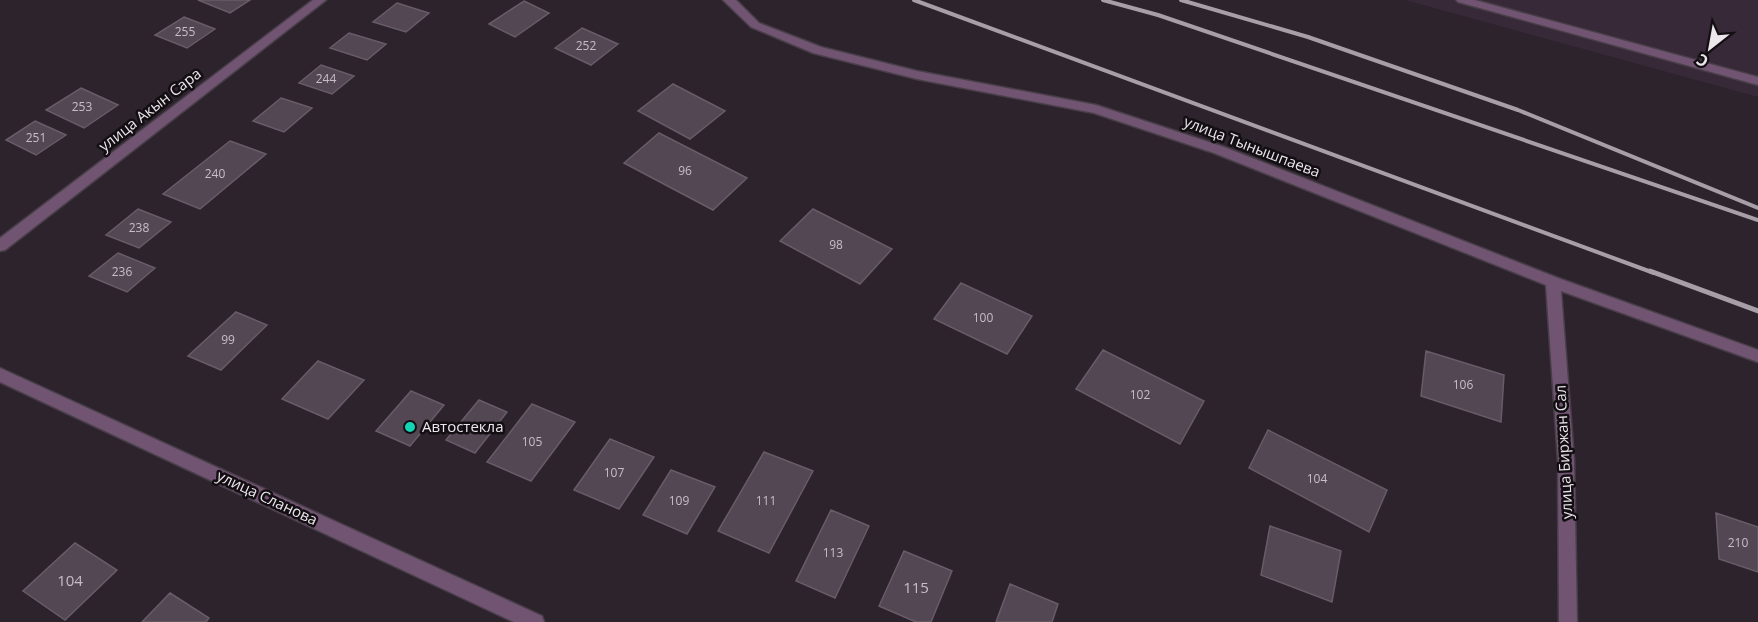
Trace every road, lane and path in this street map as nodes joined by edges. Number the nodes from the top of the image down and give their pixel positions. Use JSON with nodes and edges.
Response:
{"nodes":[{"id":1,"x":320,"y":0,"type":"edge"},
{"id":2,"x":729,"y":0,"type":"edge"},
{"id":3,"x":1462,"y":0,"type":"edge"},
{"id":4,"x":1758,"y":81,"type":"edge"},
{"id":5,"x":0,"y":246,"type":"edge"},
{"id":6,"x":1553,"y":282,"type":"junction"},
{"id":7,"x":1758,"y":356,"type":"edge"},
{"id":8,"x":0,"y":375,"type":"edge"},
{"id":9,"x":535,"y":622,"type":"edge"},
{"id":10,"x":1568,"y":622,"type":"edge"}],
"edges":[{"from":1,"to":5,"type":"street","name":"улица Акын Сара"},
{"from":2,"to":6,"type":"street","name":"улица Тынышпаева"},
{"from":3,"to":4,"type":"street"},
{"from":6,"to":7,"type":"street","name":"улица Тынышпаева"},
{"from":6,"to":10,"type":"street","name":"улица Биржан Сал"},
{"from":8,"to":9,"type":"street","name":"улица Сланова"}]}
